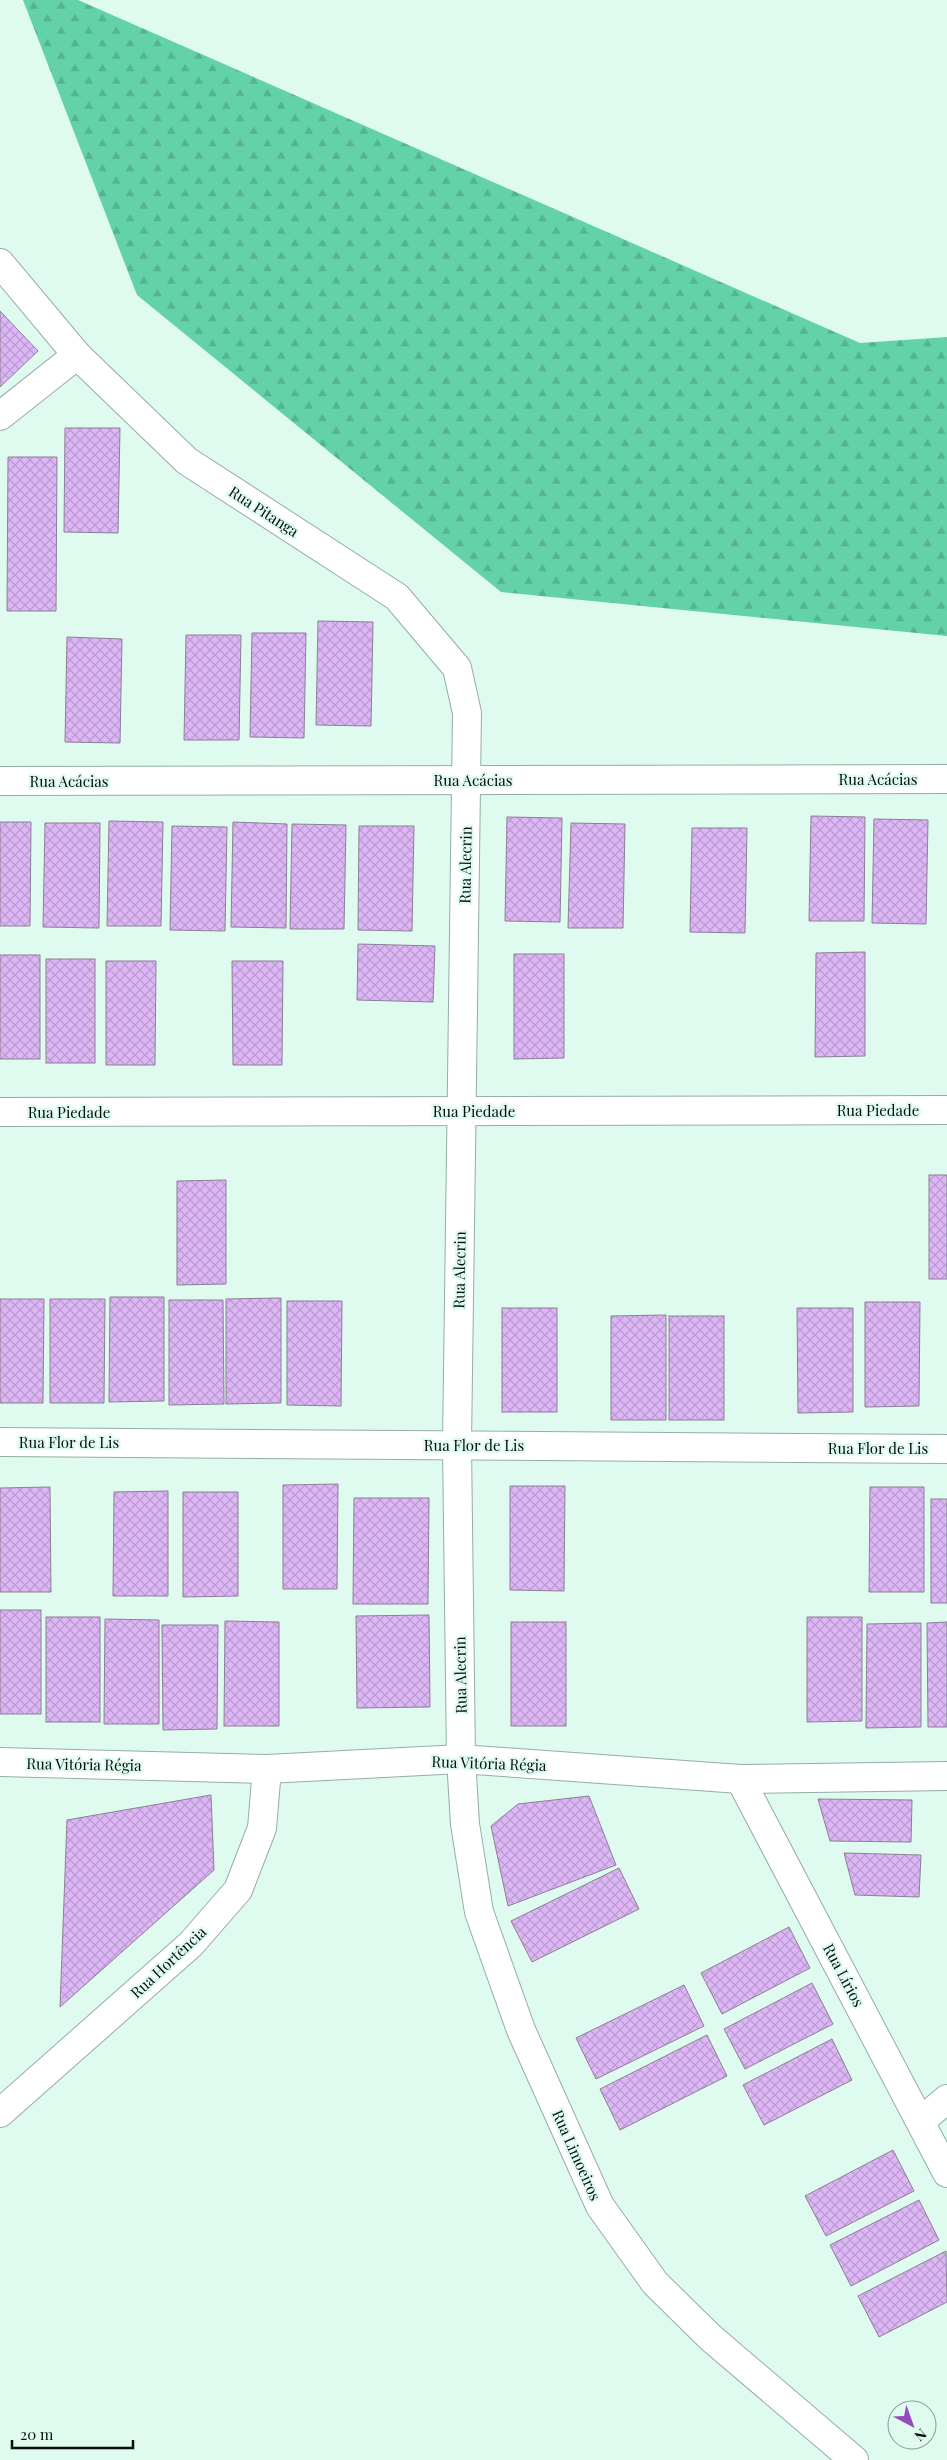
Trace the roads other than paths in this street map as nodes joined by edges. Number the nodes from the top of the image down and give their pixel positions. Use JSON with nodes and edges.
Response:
{"nodes":[{"id":1,"x":0,"y":263,"type":"edge"},
{"id":2,"x":77,"y":355,"type":"junction"},
{"id":3,"x":0,"y":416,"type":"edge"},
{"id":4,"x":947,"y":779,"type":"edge"},
{"id":5,"x":466,"y":780,"type":"junction"},
{"id":6,"x":0,"y":782,"type":"edge"},
{"id":7,"x":947,"y":1110,"type":"edge"},
{"id":8,"x":461,"y":1111,"type":"junction"},
{"id":9,"x":0,"y":1112,"type":"edge"},
{"id":10,"x":0,"y":1442,"type":"edge"},
{"id":11,"x":457,"y":1445,"type":"junction"},
{"id":12,"x":947,"y":1449,"type":"edge"},
{"id":13,"x":461,"y":1759,"type":"junction"},
{"id":14,"x":0,"y":1762,"type":"edge"},
{"id":15,"x":267,"y":1769,"type":"junction"},
{"id":16,"x":947,"y":1776,"type":"edge"},
{"id":17,"x":740,"y":1779,"type":"junction"},
{"id":18,"x":947,"y":2099,"type":"edge"},
{"id":19,"x":0,"y":2113,"type":"edge"},
{"id":20,"x":921,"y":2121,"type":"junction"},
{"id":21,"x":947,"y":2173,"type":"edge"},
{"id":22,"x":854,"y":2460,"type":"edge"}],
"edges":[{"from":1,"to":2,"type":"street","name":"Rua Pitanga"},
{"from":2,"to":3,"type":"street"},
{"from":2,"to":5,"type":"street","name":"Rua Pitanga"},
{"from":4,"to":5,"type":"street","name":"Rua Acácias"},
{"from":5,"to":6,"type":"street","name":"Rua Acácias"},
{"from":5,"to":8,"type":"street","name":"Rua Alecrin"},
{"from":7,"to":8,"type":"street","name":"Rua Piedade"},
{"from":8,"to":9,"type":"street","name":"Rua Piedade"},
{"from":8,"to":11,"type":"street","name":"Rua Alecrin"},
{"from":10,"to":11,"type":"street","name":"Rua Flor de Lis"},
{"from":11,"to":12,"type":"street","name":"Rua Flor de Lis"},
{"from":11,"to":13,"type":"street","name":"Rua Alecrin"},
{"from":13,"to":15,"type":"street","name":"Rua Vitória Régia"},
{"from":13,"to":17,"type":"street","name":"Rua Vitória Régia"},
{"from":13,"to":22,"type":"street","name":"Rua Limoeiros"},
{"from":14,"to":15,"type":"street","name":"Rua Vitória Régia"},
{"from":15,"to":19,"type":"street","name":"Rua Hortência"},
{"from":16,"to":17,"type":"street","name":"Rua Vitória Régia"},
{"from":17,"to":20,"type":"street","name":"Rua Lírios"},
{"from":18,"to":20,"type":"street"},
{"from":20,"to":21,"type":"street","name":"Rua Lírios"}]}
